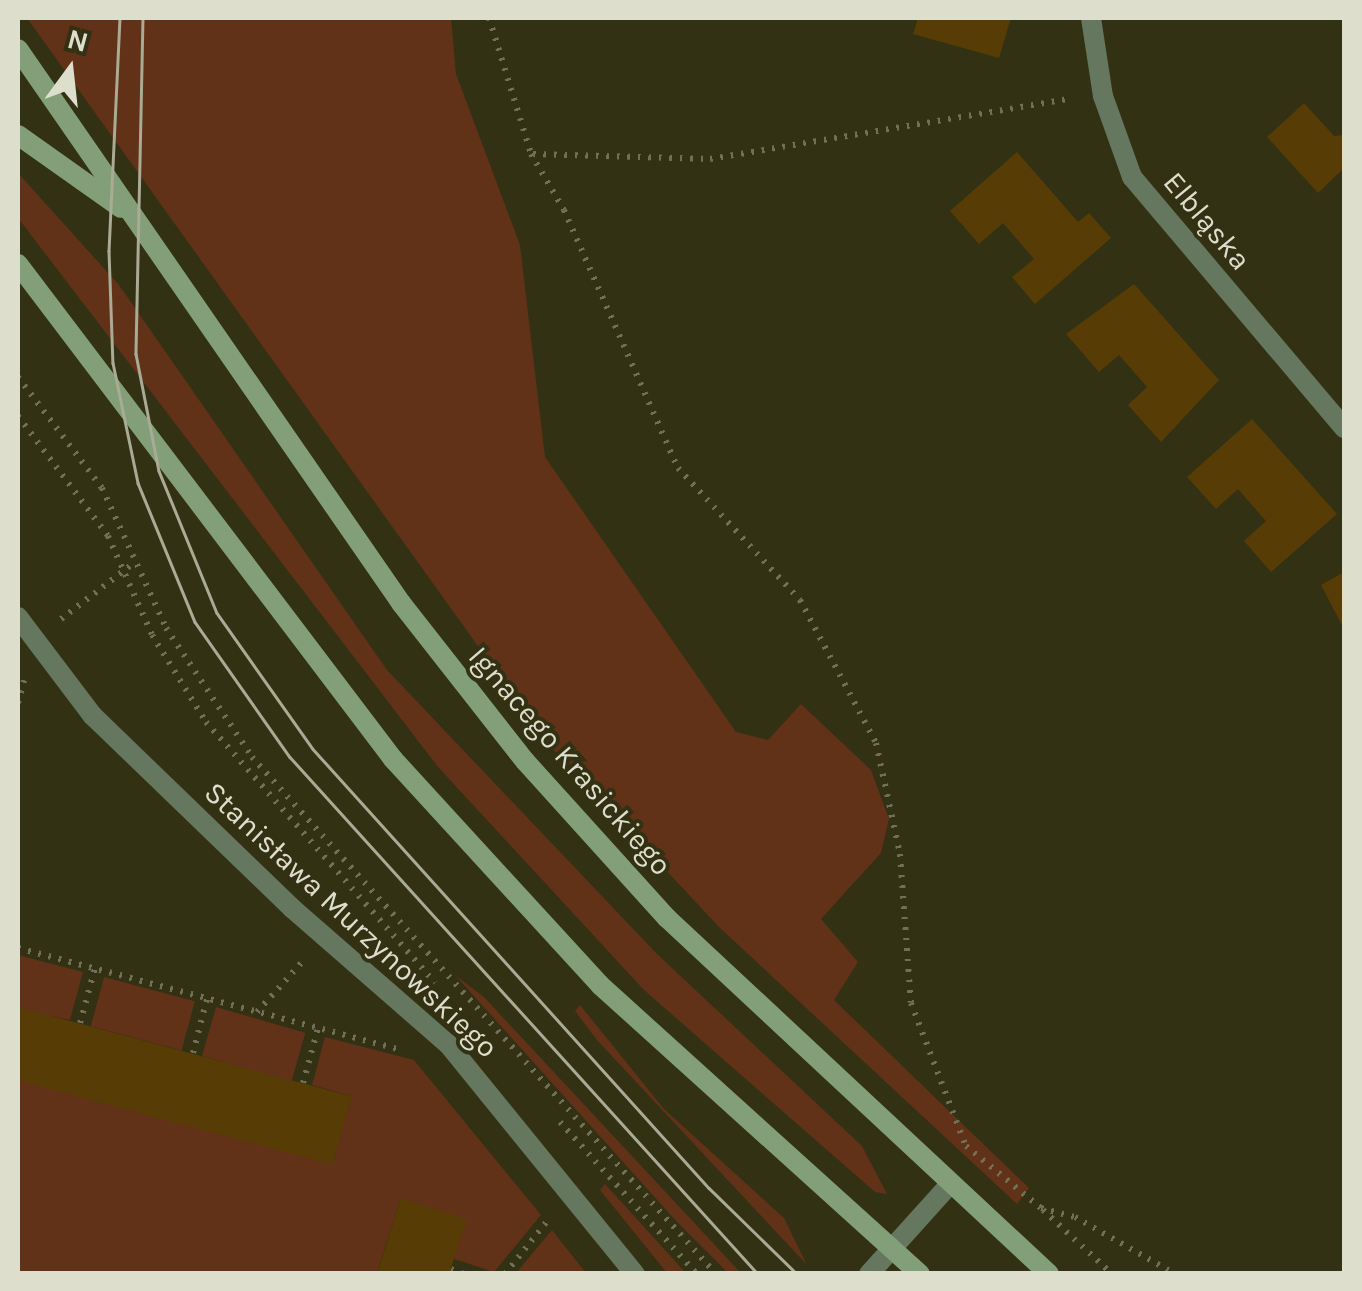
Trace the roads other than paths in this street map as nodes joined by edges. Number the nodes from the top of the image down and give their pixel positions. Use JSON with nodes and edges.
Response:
{"nodes":[{"id":1,"x":1091,"y":18,"type":"edge"},
{"id":2,"x":18,"y":49,"type":"edge"},
{"id":3,"x":18,"y":135,"type":"edge"},
{"id":4,"x":130,"y":215,"type":"junction"},
{"id":5,"x":18,"y":264,"type":"edge"},
{"id":6,"x":1344,"y":428,"type":"edge"},
{"id":7,"x":18,"y":617,"type":"edge"},
{"id":8,"x":950,"y":1184,"type":"junction"},
{"id":9,"x":893,"y":1248,"type":"junction"},
{"id":10,"x":635,"y":1274,"type":"edge"},
{"id":11,"x":869,"y":1274,"type":"edge"},
{"id":12,"x":920,"y":1274,"type":"edge"},
{"id":13,"x":1049,"y":1274,"type":"edge"}],
"edges":[{"from":1,"to":6,"type":"street","name":"Elbląska"},
{"from":2,"to":4,"type":"main road","name":"Ignacego Krasickiego"},
{"from":3,"to":4,"type":"main road","name":"Ignacego Krasickiego"},
{"from":4,"to":8,"type":"main road","name":"Ignacego Krasickiego"},
{"from":5,"to":9,"type":"main road"},
{"from":7,"to":10,"type":"street","name":"Stanisława Murzynowskiego"},
{"from":8,"to":9,"type":"street"},
{"from":8,"to":13,"type":"main road","name":"Ignacego Krasickiego"},
{"from":9,"to":11,"type":"street"},
{"from":9,"to":12,"type":"main road"}]}
